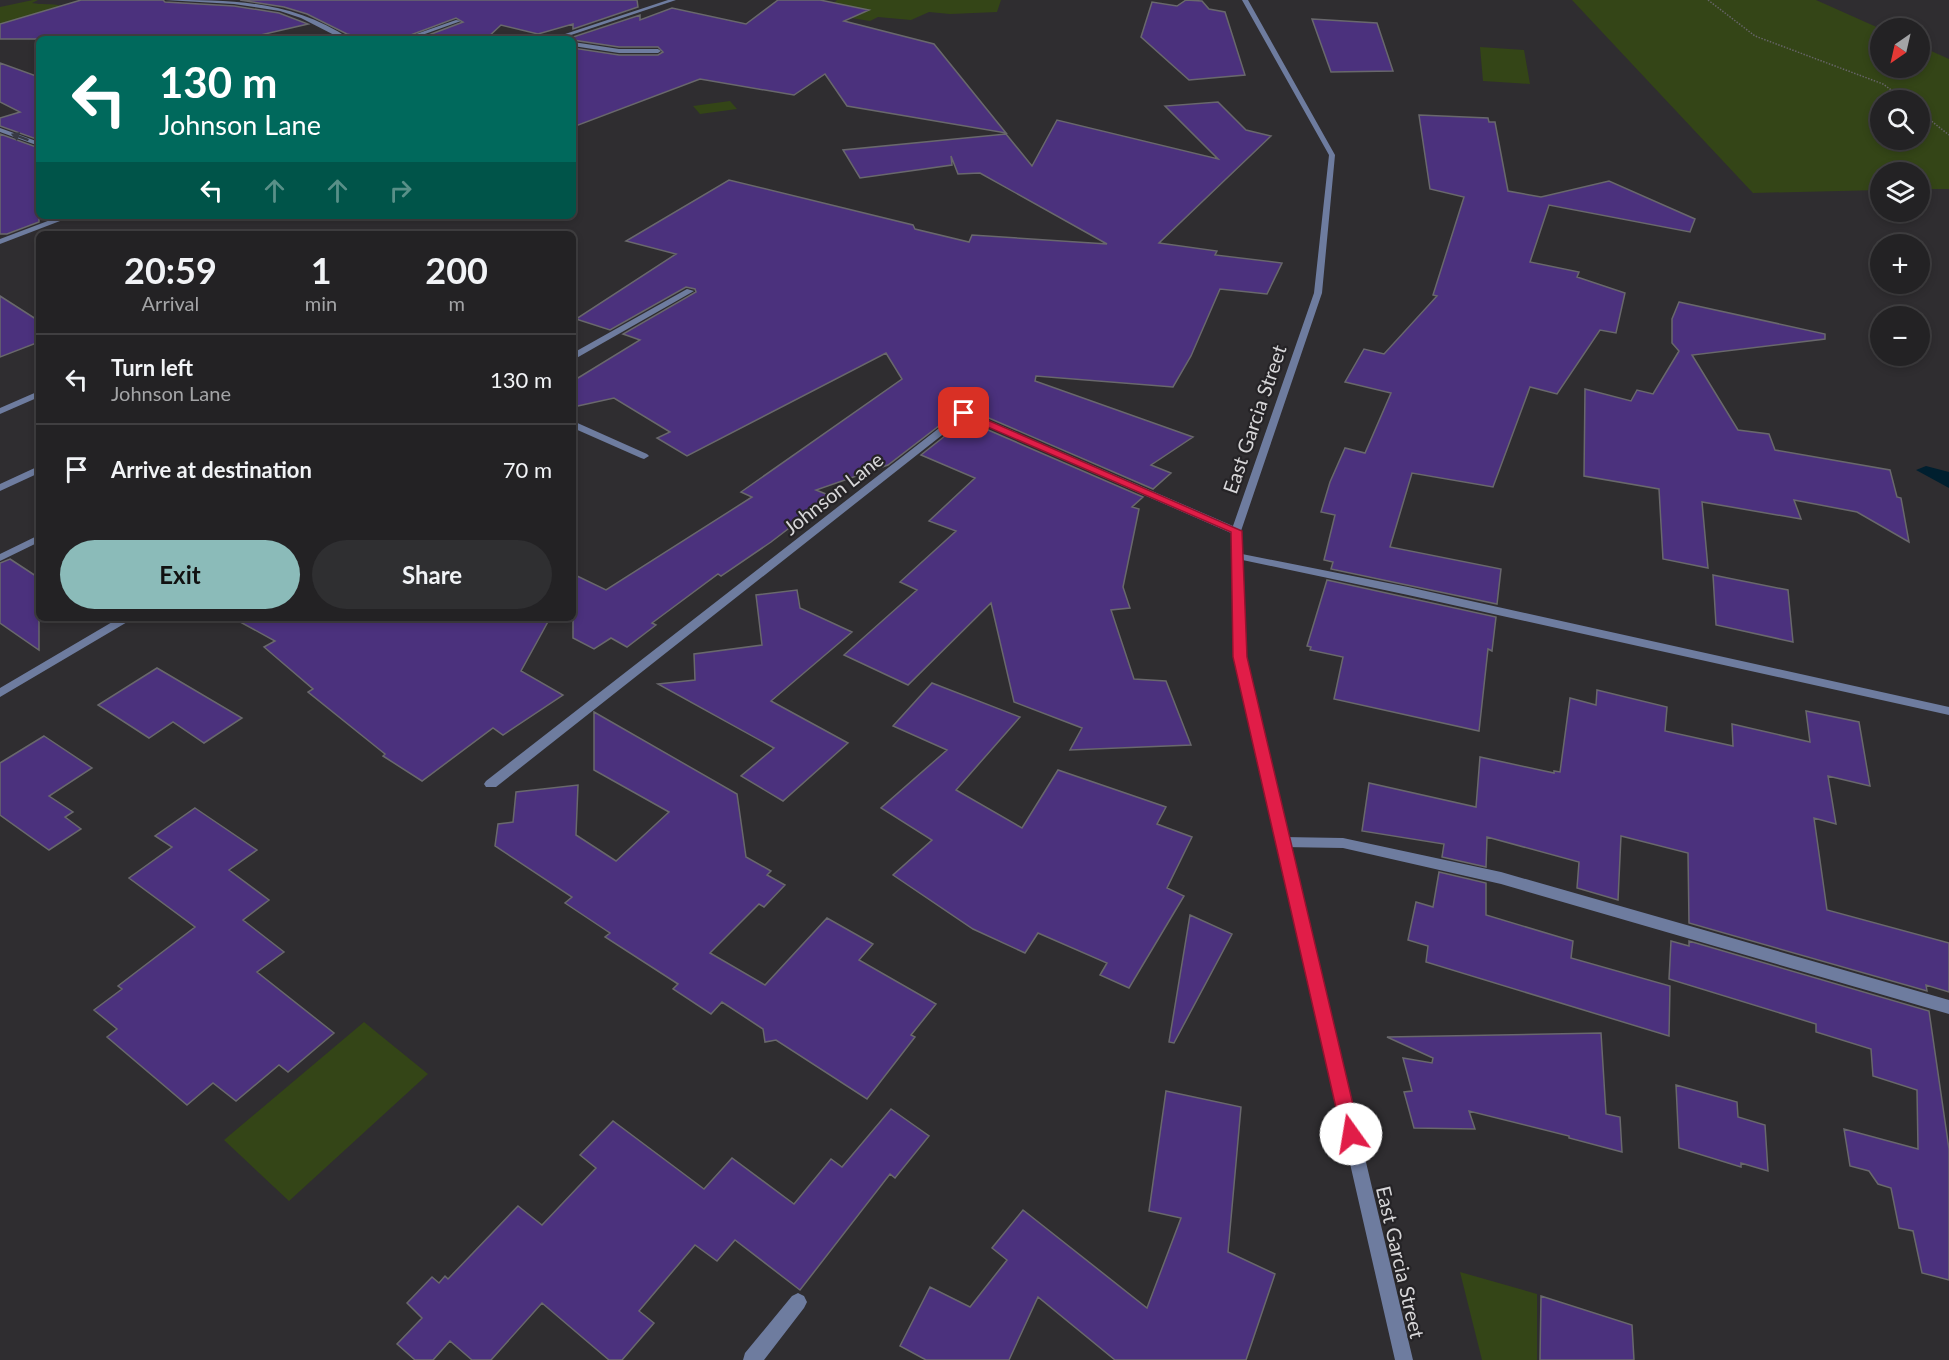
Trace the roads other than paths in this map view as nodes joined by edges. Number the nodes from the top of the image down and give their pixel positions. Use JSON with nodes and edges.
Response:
{"nodes":[{"id":1,"x":168,"y":0,"type":"edge"},
{"id":2,"x":673,"y":0,"type":"edge"},
{"id":3,"x":1245,"y":0,"type":"edge"},
{"id":4,"x":251,"y":1,"type":"edge"},
{"id":5,"x":458,"y":21,"type":"dead end"},
{"id":6,"x":340,"y":36,"type":"edge"},
{"id":7,"x":414,"y":36,"type":"edge"},
{"id":8,"x":562,"y":36,"type":"edge"},
{"id":9,"x":576,"y":44,"type":"edge"},
{"id":10,"x":658,"y":51,"type":"dead end"},
{"id":11,"x":0,"y":130,"type":"edge"},
{"id":12,"x":36,"y":143,"type":"edge"},
{"id":13,"x":56,"y":221,"type":"dead end"},
{"id":14,"x":0,"y":242,"type":"edge"},
{"id":15,"x":690,"y":291,"type":"dead end"},
{"id":16,"x":576,"y":355,"type":"edge"},
{"id":17,"x":36,"y":395,"type":"edge"},
{"id":18,"x":0,"y":411,"type":"edge"},
{"id":19,"x":576,"y":425,"type":"edge"},
{"id":20,"x":644,"y":456,"type":"dead end"},
{"id":21,"x":36,"y":470,"type":"edge"},
{"id":22,"x":0,"y":488,"type":"edge"},
{"id":23,"x":1236,"y":531,"type":"junction"},
{"id":24,"x":36,"y":540,"type":"edge"},
{"id":25,"x":1237,"y":556,"type":"junction"},
{"id":26,"x":0,"y":558,"type":"edge"},
{"id":27,"x":123,"y":621,"type":"edge"},
{"id":28,"x":0,"y":693,"type":"edge"},
{"id":29,"x":1949,"y":711,"type":"edge"},
{"id":30,"x":491,"y":784,"type":"dead end"},
{"id":31,"x":1283,"y":842,"type":"junction"},
{"id":32,"x":1949,"y":1007,"type":"edge"},
{"id":33,"x":798,"y":1302,"type":"dead end"},
{"id":34,"x":752,"y":1360,"type":"edge"},
{"id":35,"x":1404,"y":1360,"type":"edge"}],
"edges":[{"from":1,"to":4,"type":"street"},
{"from":2,"to":8,"type":"street"},
{"from":3,"to":23,"type":"street","name":"East Garcia Street"},
{"from":4,"to":6,"type":"street"},
{"from":5,"to":7,"type":"street"},
{"from":9,"to":10,"type":"street"},
{"from":12,"to":11,"type":"street","one_way":true},
{"from":13,"to":14,"type":"street"},
{"from":15,"to":16,"type":"street"},
{"from":17,"to":18,"type":"street"},
{"from":19,"to":20,"type":"street"},
{"from":21,"to":22,"type":"street"},
{"from":23,"to":25,"type":"street","name":"East Garcia Street"},
{"from":23,"to":30,"type":"street","name":"Johnson Lane"},
{"from":24,"to":26,"type":"street"},
{"from":25,"to":29,"type":"street"},
{"from":25,"to":31,"type":"street","name":"East Garcia Street"},
{"from":27,"to":28,"type":"street"},
{"from":31,"to":32,"type":"street"},
{"from":31,"to":35,"type":"street","name":"East Garcia Street"},
{"from":33,"to":34,"type":"street"}]}
